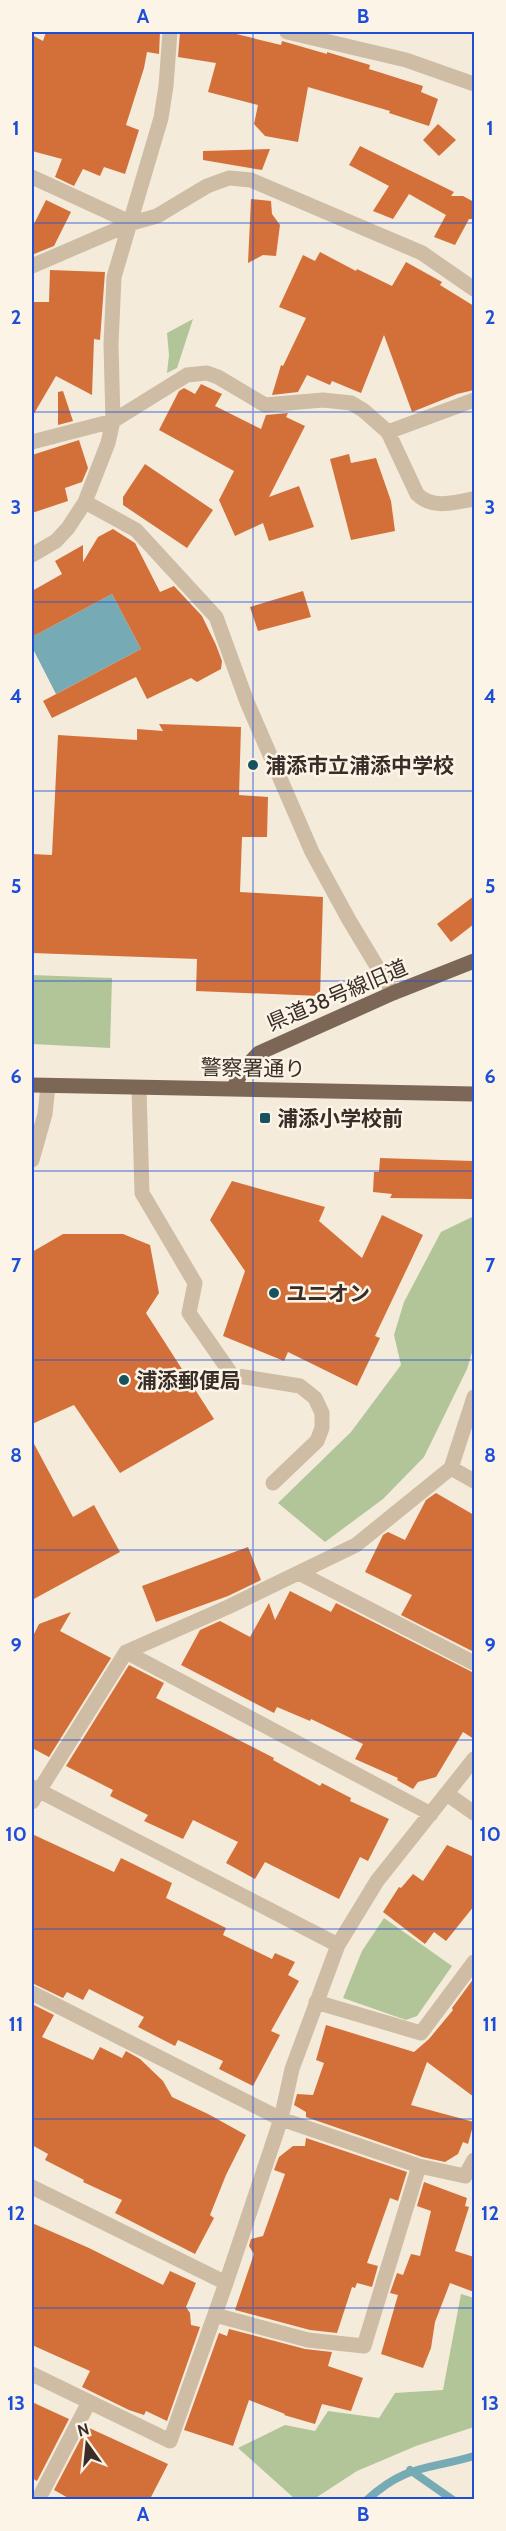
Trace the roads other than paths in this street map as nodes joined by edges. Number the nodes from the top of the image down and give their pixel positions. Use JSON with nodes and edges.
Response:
{"nodes":[{"id":1,"x":170,"y":32,"type":"edge"},
{"id":2,"x":287,"y":32,"type":"edge"},
{"id":3,"x":474,"y":84,"type":"edge"},
{"id":4,"x":32,"y":177,"type":"edge"},
{"id":5,"x":132,"y":223,"type":"junction"},
{"id":6,"x":32,"y":265,"type":"edge"},
{"id":7,"x":474,"y":289,"type":"edge"},
{"id":8,"x":474,"y":400,"type":"edge"},
{"id":9,"x":113,"y":421,"type":"junction"},
{"id":10,"x":388,"y":432,"type":"junction"},
{"id":11,"x":32,"y":442,"type":"edge"},
{"id":12,"x":474,"y":499,"type":"edge"},
{"id":13,"x":85,"y":502,"type":"junction"},
{"id":14,"x":32,"y":555,"type":"edge"},
{"id":15,"x":474,"y":961,"type":"edge"},
{"id":16,"x":393,"y":993,"type":"junction"},
{"id":17,"x":32,"y":1085,"type":"edge"},
{"id":18,"x":48,"y":1086,"type":"junction"},
{"id":19,"x":139,"y":1088,"type":"junction"},
{"id":20,"x":233,"y":1089,"type":"junction"},
{"id":21,"x":474,"y":1094,"type":"edge"},
{"id":22,"x":32,"y":1160,"type":"edge"},
{"id":23,"x":474,"y":1397,"type":"edge"},
{"id":24,"x":451,"y":1467,"type":"junction"},
{"id":25,"x":474,"y":1481,"type":"edge"},
{"id":26,"x":273,"y":1483,"type":"dead end"},
{"id":27,"x":299,"y":1573,"type":"junction"},
{"id":28,"x":126,"y":1652,"type":"junction"},
{"id":29,"x":474,"y":1663,"type":"edge"},
{"id":30,"x":474,"y":1759,"type":"edge"},
{"id":31,"x":34,"y":1793,"type":"edge"},
{"id":32,"x":447,"y":1794,"type":"junction"},
{"id":33,"x":431,"y":1814,"type":"junction"},
{"id":34,"x":474,"y":1814,"type":"edge"},
{"id":35,"x":338,"y":1945,"type":"junction"},
{"id":36,"x":474,"y":1962,"type":"edge"},
{"id":37,"x":32,"y":1993,"type":"edge"},
{"id":38,"x":316,"y":2002,"type":"junction"},
{"id":39,"x":280,"y":2119,"type":"junction"},
{"id":40,"x":474,"y":2160,"type":"edge"},
{"id":41,"x":419,"y":2166,"type":"junction"},
{"id":42,"x":32,"y":2187,"type":"edge"},
{"id":43,"x":226,"y":2283,"type":"junction"},
{"id":44,"x":215,"y":2315,"type":"junction"},
{"id":45,"x":32,"y":2374,"type":"edge"},
{"id":46,"x":89,"y":2402,"type":"junction"},
{"id":47,"x":38,"y":2499,"type":"edge"}],
"edges":[{"from":1,"to":5,"type":"street"},
{"from":2,"to":3,"type":"street"},
{"from":4,"to":5,"type":"street"},
{"from":5,"to":6,"type":"street"},
{"from":5,"to":7,"type":"street"},
{"from":5,"to":9,"type":"street"},
{"from":8,"to":10,"type":"street"},
{"from":9,"to":10,"type":"street"},
{"from":9,"to":11,"type":"street"},
{"from":9,"to":13,"type":"street"},
{"from":10,"to":12,"type":"street"},
{"from":13,"to":14,"type":"street"},
{"from":13,"to":16,"type":"street"},
{"from":15,"to":16,"type":"main road","name":"県道38号線旧道"},
{"from":16,"to":20,"type":"main road","name":"県道38号線旧道"},
{"from":17,"to":18,"type":"main road","name":"警察署通り"},
{"from":18,"to":19,"type":"main road","name":"警察署通り"},
{"from":18,"to":22,"type":"street"},
{"from":19,"to":20,"type":"main road","name":"警察署通り"},
{"from":19,"to":26,"type":"street"},
{"from":20,"to":21,"type":"main road","name":"警察署通り"},
{"from":23,"to":24,"type":"street"},
{"from":24,"to":25,"type":"street"},
{"from":24,"to":27,"type":"street"},
{"from":27,"to":28,"type":"street"},
{"from":27,"to":29,"type":"street"},
{"from":28,"to":31,"type":"street"},
{"from":28,"to":33,"type":"street"},
{"from":30,"to":32,"type":"street"},
{"from":31,"to":35,"type":"street"},
{"from":32,"to":33,"type":"street"},
{"from":32,"to":34,"type":"street"},
{"from":33,"to":35,"type":"street"},
{"from":35,"to":38,"type":"street"},
{"from":36,"to":38,"type":"street"},
{"from":37,"to":39,"type":"street"},
{"from":38,"to":39,"type":"street"},
{"from":39,"to":41,"type":"street"},
{"from":39,"to":43,"type":"street"},
{"from":40,"to":41,"type":"street"},
{"from":41,"to":44,"type":"street"},
{"from":42,"to":43,"type":"street"},
{"from":43,"to":44,"type":"street"},
{"from":44,"to":46,"type":"street"},
{"from":45,"to":46,"type":"street"},
{"from":46,"to":47,"type":"street"}]}
